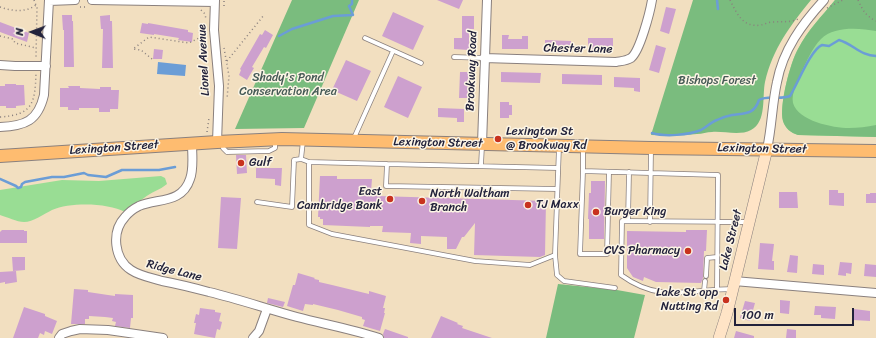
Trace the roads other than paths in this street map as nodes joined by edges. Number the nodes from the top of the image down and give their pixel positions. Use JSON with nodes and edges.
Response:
{"nodes":[{"id":1,"x":49,"y":0,"type":"edge"},
{"id":2,"x":487,"y":0,"type":"edge"},
{"id":3,"x":652,"y":0,"type":"edge"},
{"id":4,"x":215,"y":1,"type":"edge"},
{"id":5,"x":76,"y":3,"type":"edge"},
{"id":6,"x":92,"y":4,"type":"edge"},
{"id":7,"x":823,"y":4,"type":"edge"},
{"id":8,"x":365,"y":38,"type":"dead end"},
{"id":9,"x":393,"y":51,"type":"junction"},
{"id":10,"x":454,"y":57,"type":"dead end"},
{"id":11,"x":484,"y":58,"type":"junction"},
{"id":12,"x":421,"y":63,"type":"dead end"},
{"id":13,"x":0,"y":65,"type":"edge"},
{"id":14,"x":46,"y":66,"type":"junction"},
{"id":15,"x":0,"y":127,"type":"edge"},
{"id":16,"x":303,"y":139,"type":"junction"},
{"id":17,"x":353,"y":141,"type":"junction"},
{"id":18,"x":220,"y":142,"type":"junction"},
{"id":19,"x":192,"y":143,"type":"junction"},
{"id":20,"x":482,"y":144,"type":"junction"},
{"id":21,"x":559,"y":146,"type":"junction"},
{"id":22,"x":584,"y":146,"type":"junction"},
{"id":23,"x":651,"y":148,"type":"junction"},
{"id":24,"x":767,"y":149,"type":"junction"},
{"id":25,"x":876,"y":151,"type":"edge"},
{"id":26,"x":0,"y":156,"type":"edge"},
{"id":27,"x":301,"y":159,"type":"junction"},
{"id":28,"x":309,"y":162,"type":"junction"},
{"id":29,"x":387,"y":164,"type":"junction"},
{"id":30,"x":481,"y":166,"type":"junction"},
{"id":31,"x":558,"y":168,"type":"junction"},
{"id":32,"x":583,"y":171,"type":"junction"},
{"id":33,"x":609,"y":172,"type":"junction"},
{"id":34,"x":629,"y":172,"type":"junction"},
{"id":35,"x":650,"y":174,"type":"junction"},
{"id":36,"x":557,"y":189,"type":"junction"},
{"id":37,"x":257,"y":202,"type":"dead end"},
{"id":38,"x":628,"y":221,"type":"junction"},
{"id":39,"x":650,"y":222,"type":"junction"},
{"id":40,"x":717,"y":222,"type":"junction"},
{"id":41,"x":749,"y":222,"type":"junction"},
{"id":42,"x":555,"y":255,"type":"junction"},
{"id":43,"x":717,"y":257,"type":"junction"},
{"id":44,"x":706,"y":276,"type":"dead end"},
{"id":45,"x":705,"y":282,"type":"dead end"},
{"id":46,"x":734,"y":285,"type":"junction"},
{"id":47,"x":615,"y":288,"type":"dead end"},
{"id":48,"x":717,"y":289,"type":"junction"},
{"id":49,"x":704,"y":291,"type":"junction"},
{"id":50,"x":876,"y":293,"type":"edge"},
{"id":51,"x":267,"y":309,"type":"junction"},
{"id":52,"x":59,"y":338,"type":"edge"},
{"id":53,"x":163,"y":338,"type":"edge"},
{"id":54,"x":253,"y":338,"type":"edge"},
{"id":55,"x":379,"y":338,"type":"edge"},
{"id":56,"x":719,"y":338,"type":"edge"}],
"edges":[{"from":1,"to":5,"type":"street"},
{"from":1,"to":14,"type":"street"},
{"from":2,"to":11,"type":"street","name":"Brookway Road"},
{"from":3,"to":11,"type":"street","name":"Chester Lane"},
{"from":4,"to":6,"type":"street"},
{"from":4,"to":18,"type":"street","name":"Lionel Avenue"},
{"from":7,"to":24,"type":"street"},
{"from":8,"to":9,"type":"lane"},
{"from":9,"to":12,"type":"lane"},
{"from":9,"to":17,"type":"lane"},
{"from":10,"to":11,"type":"lane"},
{"from":11,"to":20,"type":"street","name":"Brookway Road"},
{"from":13,"to":14,"type":"street"},
{"from":14,"to":15,"type":"street"},
{"from":16,"to":17,"type":"main road","name":"Lexington Street"},
{"from":16,"to":18,"type":"main road","name":"Lexington Street"},
{"from":16,"to":27,"type":"lane"},
{"from":17,"to":20,"type":"main road","name":"Lexington Street"},
{"from":18,"to":19,"type":"main road","name":"Lexington Street"},
{"from":19,"to":26,"type":"main road","name":"Lexington Street"},
{"from":19,"to":51,"type":"street","name":"Ridge Lane"},
{"from":20,"to":21,"type":"main road","name":"Lexington Street"},
{"from":20,"to":30,"type":"lane"},
{"from":21,"to":22,"type":"main road","name":"Lexington Street"},
{"from":21,"to":31,"type":"lane"},
{"from":22,"to":23,"type":"main road","name":"Lexington Street"},
{"from":22,"to":32,"type":"lane"},
{"from":23,"to":24,"type":"main road","name":"Lexington Street"},
{"from":23,"to":35,"type":"lane"},
{"from":24,"to":25,"type":"main road","name":"Lexington Street"},
{"from":24,"to":41,"type":"street","name":"Lake Street"},
{"from":27,"to":28,"type":"lane"},
{"from":27,"to":37,"type":"lane"},
{"from":28,"to":29,"type":"lane"},
{"from":28,"to":42,"type":"lane"},
{"from":29,"to":30,"type":"lane"},
{"from":29,"to":36,"type":"lane"},
{"from":30,"to":31,"type":"lane"},
{"from":31,"to":36,"type":"lane"},
{"from":32,"to":33,"type":"lane"},
{"from":32,"to":33,"type":"lane"},
{"from":33,"to":34,"type":"lane"},
{"from":34,"to":35,"type":"lane"},
{"from":34,"to":38,"type":"lane"},
{"from":35,"to":39,"type":"lane"},
{"from":35,"to":40,"type":"lane"},
{"from":36,"to":42,"type":"lane"},
{"from":38,"to":39,"type":"lane"},
{"from":38,"to":49,"type":"lane"},
{"from":39,"to":40,"type":"lane"},
{"from":40,"to":41,"type":"lane"},
{"from":40,"to":43,"type":"lane"},
{"from":41,"to":46,"type":"street","name":"Lake Street"},
{"from":42,"to":47,"type":"lane"},
{"from":43,"to":44,"type":"lane"},
{"from":43,"to":48,"type":"lane"},
{"from":45,"to":49,"type":"lane"},
{"from":46,"to":48,"type":"lane"},
{"from":46,"to":50,"type":"street"},
{"from":46,"to":56,"type":"street","name":"Lake Street"},
{"from":48,"to":49,"type":"lane"},
{"from":51,"to":54,"type":"street"},
{"from":51,"to":55,"type":"street","name":"Ridge Lane"},
{"from":52,"to":53,"type":"street"}]}
